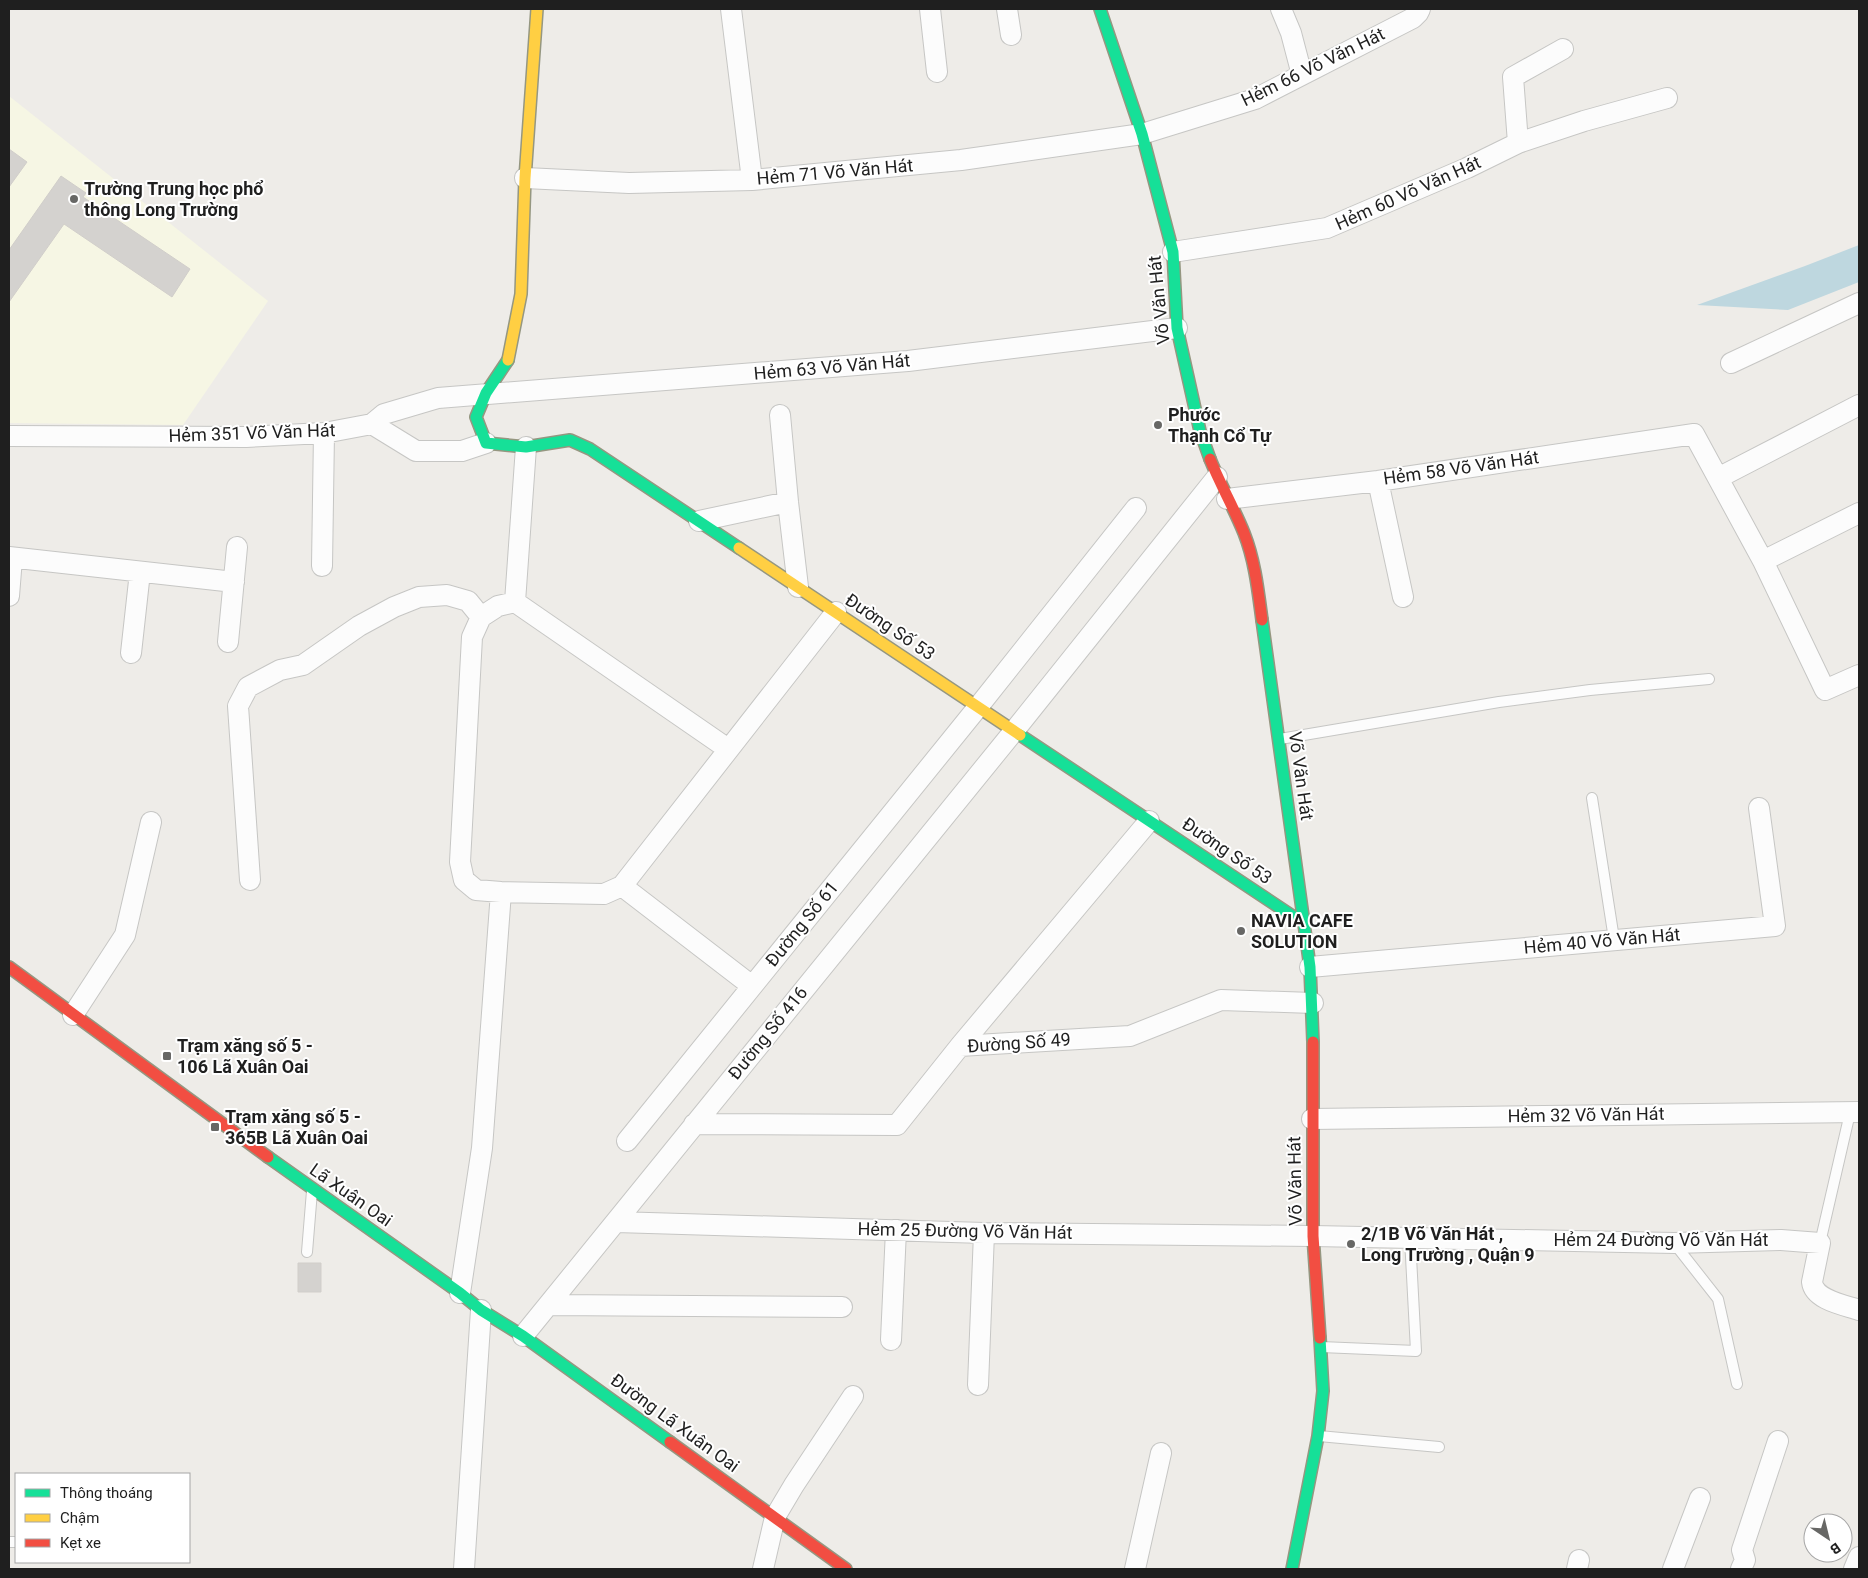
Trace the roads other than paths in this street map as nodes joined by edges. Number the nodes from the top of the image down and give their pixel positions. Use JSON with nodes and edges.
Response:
{"nodes":[{"id":1,"x":538,"y":9,"type":"edge"},
{"id":2,"x":731,"y":9,"type":"edge"},
{"id":3,"x":930,"y":9,"type":"edge"},
{"id":4,"x":1007,"y":9,"type":"edge"},
{"id":5,"x":1085,"y":9,"type":"edge"},
{"id":6,"x":1281,"y":9,"type":"edge"},
{"id":7,"x":1420,"y":9,"type":"edge"},
{"id":8,"x":1102,"y":15,"type":"edge"},
{"id":9,"x":1011,"y":36,"type":"dead end"},
{"id":10,"x":1563,"y":49,"type":"dead end"},
{"id":11,"x":937,"y":72,"type":"dead end"},
{"id":12,"x":1302,"y":75,"type":"junction"},
{"id":13,"x":1667,"y":98,"type":"dead end"},
{"id":14,"x":1142,"y":134,"type":"junction"},
{"id":15,"x":1518,"y":143,"type":"junction"},
{"id":16,"x":525,"y":178,"type":"junction"},
{"id":17,"x":752,"y":180,"type":"junction"},
{"id":18,"x":1173,"y":252,"type":"junction"},
{"id":19,"x":1859,"y":303,"type":"edge"},
{"id":20,"x":1177,"y":328,"type":"junction"},
{"id":21,"x":1730,"y":363,"type":"dead end"},
{"id":22,"x":486,"y":393,"type":"junction"},
{"id":23,"x":1859,"y":405,"type":"edge"},
{"id":24,"x":780,"y":415,"type":"dead end"},
{"id":25,"x":372,"y":424,"type":"junction"},
{"id":26,"x":324,"y":434,"type":"junction"},
{"id":27,"x":9,"y":436,"type":"edge"},
{"id":28,"x":486,"y":443,"type":"junction"},
{"id":29,"x":526,"y":447,"type":"junction"},
{"id":30,"x":1217,"y":477,"type":"junction"},
{"id":31,"x":1718,"y":478,"type":"junction"},
{"id":32,"x":1378,"y":481,"type":"junction"},
{"id":33,"x":1227,"y":499,"type":"junction"},
{"id":34,"x":788,"y":502,"type":"junction"},
{"id":35,"x":1136,"y":508,"type":"dead end"},
{"id":36,"x":1859,"y":513,"type":"edge"},
{"id":37,"x":699,"y":521,"type":"junction"},
{"id":38,"x":237,"y":547,"type":"dead end"},
{"id":39,"x":11,"y":558,"type":"edge"},
{"id":40,"x":1764,"y":561,"type":"junction"},
{"id":41,"x":322,"y":566,"type":"dead end"},
{"id":42,"x":140,"y":572,"type":"junction"},
{"id":43,"x":234,"y":582,"type":"junction"},
{"id":44,"x":798,"y":587,"type":"junction"},
{"id":45,"x":9,"y":596,"type":"edge"},
{"id":46,"x":1403,"y":597,"type":"dead end"},
{"id":47,"x":515,"y":602,"type":"junction"},
{"id":48,"x":836,"y":612,"type":"junction"},
{"id":49,"x":480,"y":616,"type":"junction"},
{"id":50,"x":228,"y":642,"type":"dead end"},
{"id":51,"x":131,"y":653,"type":"dead end"},
{"id":52,"x":1859,"y":675,"type":"edge"},
{"id":53,"x":1708,"y":679,"type":"dead end"},
{"id":54,"x":978,"y":707,"type":"junction"},
{"id":55,"x":1014,"y":731,"type":"junction"},
{"id":56,"x":1279,"y":739,"type":"junction"},
{"id":57,"x":728,"y":749,"type":"junction"},
{"id":58,"x":1592,"y":798,"type":"dead end"},
{"id":59,"x":1760,"y":808,"type":"dead end"},
{"id":60,"x":1150,"y":821,"type":"junction"},
{"id":61,"x":151,"y":822,"type":"dead end"},
{"id":62,"x":250,"y":880,"type":"dead end"},
{"id":63,"x":622,"y":886,"type":"junction"},
{"id":64,"x":501,"y":892,"type":"junction"},
{"id":65,"x":1303,"y":923,"type":"junction"},
{"id":66,"x":1614,"y":939,"type":"junction"},
{"id":67,"x":9,"y":967,"type":"edge"},
{"id":68,"x":1310,"y":967,"type":"junction"},
{"id":69,"x":752,"y":986,"type":"junction"},
{"id":70,"x":1313,"y":1003,"type":"junction"},
{"id":71,"x":73,"y":1015,"type":"junction"},
{"id":72,"x":960,"y":1046,"type":"junction"},
{"id":73,"x":1854,"y":1112,"type":"edge"},
{"id":74,"x":1312,"y":1118,"type":"junction"},
{"id":75,"x":694,"y":1124,"type":"junction"},
{"id":76,"x":626,"y":1141,"type":"dead end"},
{"id":77,"x":312,"y":1190,"type":"junction"},
{"id":78,"x":616,"y":1222,"type":"junction"},
{"id":79,"x":896,"y":1230,"type":"junction"},
{"id":80,"x":984,"y":1233,"type":"junction"},
{"id":81,"x":1313,"y":1236,"type":"junction"},
{"id":82,"x":1410,"y":1238,"type":"junction"},
{"id":83,"x":1674,"y":1243,"type":"junction"},
{"id":84,"x":1820,"y":1243,"type":"junction"},
{"id":85,"x":307,"y":1252,"type":"dead end"},
{"id":86,"x":460,"y":1293,"type":"junction"},
{"id":87,"x":550,"y":1305,"type":"junction"},
{"id":88,"x":842,"y":1307,"type":"dead end"},
{"id":89,"x":481,"y":1310,"type":"junction"},
{"id":90,"x":1859,"y":1310,"type":"edge"},
{"id":91,"x":523,"y":1336,"type":"junction"},
{"id":92,"x":891,"y":1340,"type":"dead end"},
{"id":93,"x":1320,"y":1347,"type":"junction"},
{"id":94,"x":1737,"y":1384,"type":"dead end"},
{"id":95,"x":978,"y":1386,"type":"dead end"},
{"id":96,"x":853,"y":1396,"type":"dead end"},
{"id":97,"x":1318,"y":1436,"type":"junction"},
{"id":98,"x":1778,"y":1441,"type":"dead end"},
{"id":99,"x":1439,"y":1447,"type":"dead end"},
{"id":100,"x":1161,"y":1453,"type":"dead end"},
{"id":101,"x":1700,"y":1498,"type":"dead end"},
{"id":102,"x":775,"y":1517,"type":"junction"},
{"id":103,"x":1859,"y":1557,"type":"edge"},
{"id":104,"x":464,"y":1569,"type":"edge"},
{"id":105,"x":763,"y":1569,"type":"edge"},
{"id":106,"x":846,"y":1569,"type":"edge"},
{"id":107,"x":1135,"y":1569,"type":"edge"},
{"id":108,"x":1292,"y":1569,"type":"edge"},
{"id":109,"x":1673,"y":1569,"type":"edge"},
{"id":110,"x":1741,"y":1569,"type":"edge"},
{"id":111,"x":1854,"y":1569,"type":"edge"}],
"edges":[{"from":1,"to":16,"type":"street"},
{"from":2,"to":17,"type":"street"},
{"from":3,"to":11,"type":"street"},
{"from":4,"to":9,"type":"street"},
{"from":5,"to":8,"type":"street"},
{"from":6,"to":12,"type":"street"},
{"from":7,"to":12,"type":"street","name":"Hẻm 66 Võ Văn Hát"},
{"from":8,"to":14,"type":"street","name":"Võ Văn Hát"},
{"from":10,"to":15,"type":"street"},
{"from":12,"to":14,"type":"street","name":"Hẻm 66 Võ Văn Hát"},
{"from":13,"to":15,"type":"street","name":"Hẻm 60 Võ Văn Hát"},
{"from":14,"to":17,"type":"street","name":"Hẻm 71 Võ Văn Hát"},
{"from":14,"to":18,"type":"street","name":"Võ Văn Hát"},
{"from":15,"to":18,"type":"street","name":"Hẻm 60 Võ Văn Hát"},
{"from":16,"to":17,"type":"street","name":"Hẻm 71 Võ Văn Hát"},
{"from":16,"to":22,"type":"street"},
{"from":18,"to":20,"type":"street","name":"Võ Văn Hát"},
{"from":19,"to":21,"type":"street"},
{"from":20,"to":22,"type":"street","name":"Hẻm 63 Võ Văn Hát"},
{"from":20,"to":30,"type":"street","name":"Võ Văn Hát"},
{"from":22,"to":25,"type":"street","name":"Hẻm 63 Võ Văn Hát"},
{"from":22,"to":28,"type":"street"},
{"from":23,"to":31,"type":"street"},
{"from":24,"to":34,"type":"street"},
{"from":25,"to":26,"type":"street","name":"Hẻm 351 Võ Văn Hát"},
{"from":25,"to":28,"type":"street"},
{"from":26,"to":27,"type":"street","name":"Hẻm 351 Võ Văn Hát"},
{"from":26,"to":41,"type":"street"},
{"from":28,"to":29,"type":"street","name":"Đường Số 53"},
{"from":29,"to":37,"type":"street","name":"Đường Số 53"},
{"from":29,"to":47,"type":"street"},
{"from":30,"to":33,"type":"street","name":"Võ Văn Hát"},
{"from":30,"to":55,"type":"street","name":"Đường Số 416"},
{"from":31,"to":32,"type":"street","name":"Hẻm 58 Võ Văn Hát"},
{"from":31,"to":40,"type":"street"},
{"from":32,"to":33,"type":"street","name":"Hẻm 58 Võ Văn Hát"},
{"from":32,"to":46,"type":"street"},
{"from":33,"to":56,"type":"street","name":"Võ Văn Hát"},
{"from":34,"to":37,"type":"street"},
{"from":34,"to":44,"type":"street"},
{"from":35,"to":54,"type":"street","name":"Đường Số 61"},
{"from":36,"to":40,"type":"street"},
{"from":37,"to":44,"type":"street","name":"Đường Số 53"},
{"from":38,"to":43,"type":"street"},
{"from":39,"to":42,"type":"street"},
{"from":39,"to":45,"type":"street"},
{"from":40,"to":52,"type":"street"},
{"from":42,"to":43,"type":"street"},
{"from":42,"to":51,"type":"street"},
{"from":43,"to":50,"type":"street"},
{"from":44,"to":48,"type":"street","name":"Đường Số 53"},
{"from":47,"to":49,"type":"street"},
{"from":47,"to":57,"type":"street"},
{"from":48,"to":54,"type":"street","name":"Đường Số 53"},
{"from":48,"to":57,"type":"street"},
{"from":49,"to":62,"type":"street"},
{"from":49,"to":64,"type":"street"},
{"from":53,"to":56,"type":"lane"},
{"from":54,"to":55,"type":"street","name":"Đường Số 53"},
{"from":54,"to":69,"type":"street","name":"Đường Số 61"},
{"from":55,"to":60,"type":"street","name":"Đường Số 53"},
{"from":55,"to":75,"type":"street","name":"Đường Số 416"},
{"from":56,"to":65,"type":"street","name":"Võ Văn Hát"},
{"from":57,"to":63,"type":"street"},
{"from":58,"to":66,"type":"lane"},
{"from":59,"to":66,"type":"street","name":"Hẻm 40 Võ Văn Hát"},
{"from":60,"to":65,"type":"street","name":"Đường Số 53"},
{"from":60,"to":72,"type":"street"},
{"from":61,"to":71,"type":"street"},
{"from":63,"to":64,"type":"street"},
{"from":63,"to":69,"type":"street"},
{"from":64,"to":86,"type":"street"},
{"from":65,"to":68,"type":"street","name":"Võ Văn Hát"},
{"from":66,"to":68,"type":"street","name":"Hẻm 40 Võ Văn Hát"},
{"from":67,"to":71,"type":"street","name":"Lã Xuân Oai"},
{"from":68,"to":70,"type":"street","name":"Võ Văn Hát"},
{"from":69,"to":76,"type":"street","name":"Đường Số 61"},
{"from":70,"to":72,"type":"street","name":"Đường Số 49"},
{"from":70,"to":74,"type":"street","name":"Võ Văn Hát"},
{"from":71,"to":77,"type":"street","name":"Lã Xuân Oai"},
{"from":72,"to":75,"type":"street","name":"Đường Số 49"},
{"from":73,"to":74,"type":"street","name":"Hẻm 32 Võ Văn Hát"},
{"from":73,"to":84,"type":"lane"},
{"from":74,"to":81,"type":"street","name":"Võ Văn Hát"},
{"from":75,"to":78,"type":"street","name":"Đường Số 416"},
{"from":77,"to":85,"type":"lane"},
{"from":77,"to":86,"type":"street","name":"Lã Xuân Oai"},
{"from":78,"to":79,"type":"street","name":"Hẻm 25 Đường Võ Văn Hát"},
{"from":78,"to":87,"type":"street","name":"Đường Số 416"},
{"from":79,"to":80,"type":"street","name":"Hẻm 25 Đường Võ Văn Hát"},
{"from":79,"to":92,"type":"street"},
{"from":80,"to":81,"type":"street","name":"Hẻm 25 Đường Võ Văn Hát"},
{"from":80,"to":95,"type":"street"},
{"from":81,"to":82,"type":"street","name":"Hẻm 24 Đường Võ Văn Hát"},
{"from":81,"to":93,"type":"street","name":"Võ Văn Hát"},
{"from":82,"to":83,"type":"street","name":"Hẻm 24 Đường Võ Văn Hát"},
{"from":82,"to":93,"type":"lane"},
{"from":83,"to":84,"type":"street","name":"Hẻm 24 Đường Võ Văn Hát"},
{"from":83,"to":94,"type":"lane"},
{"from":84,"to":90,"type":"street"},
{"from":86,"to":89,"type":"street","name":"Lã Xuân Oai"},
{"from":87,"to":88,"type":"street"},
{"from":87,"to":91,"type":"street","name":"Đường Số 416"},
{"from":89,"to":91,"type":"street","name":"Đường Lã Xuân Oai"},
{"from":89,"to":104,"type":"street"},
{"from":91,"to":102,"type":"street","name":"Đường Lã Xuân Oai"},
{"from":93,"to":97,"type":"street","name":"Võ Văn Hát"},
{"from":96,"to":102,"type":"street"},
{"from":97,"to":99,"type":"lane"},
{"from":97,"to":108,"type":"street","name":"Võ Văn Hát"},
{"from":98,"to":110,"type":"street"},
{"from":100,"to":107,"type":"street"},
{"from":101,"to":109,"type":"street"},
{"from":102,"to":105,"type":"street"},
{"from":102,"to":106,"type":"street","name":"Đường Lã Xuân Oai"},
{"from":103,"to":111,"type":"street"}]}
